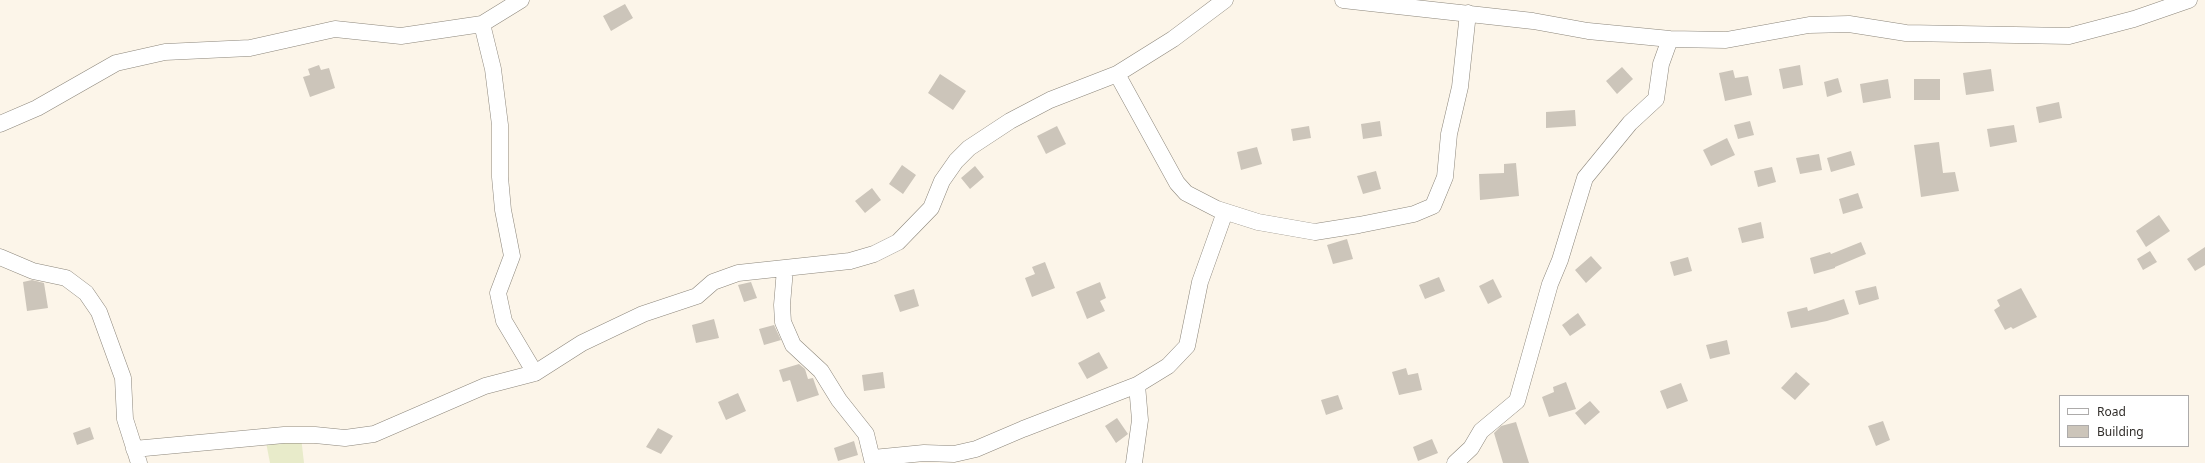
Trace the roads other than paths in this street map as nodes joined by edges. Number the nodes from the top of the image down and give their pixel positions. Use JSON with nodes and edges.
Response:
{"nodes":[{"id":1,"x":521,"y":0,"type":"edge"},
{"id":2,"x":1225,"y":0,"type":"edge"},
{"id":3,"x":1343,"y":0,"type":"edge"},
{"id":4,"x":2189,"y":0,"type":"edge"},
{"id":5,"x":1468,"y":13,"type":"junction"},
{"id":6,"x":482,"y":24,"type":"junction"},
{"id":7,"x":1670,"y":39,"type":"junction"},
{"id":8,"x":1117,"y":74,"type":"junction"},
{"id":9,"x":0,"y":124,"type":"edge"},
{"id":10,"x":1225,"y":212,"type":"junction"},
{"id":11,"x":0,"y":257,"type":"edge"},
{"id":12,"x":785,"y":269,"type":"junction"},
{"id":13,"x":535,"y":373,"type":"junction"},
{"id":14,"x":1137,"y":385,"type":"junction"},
{"id":15,"x":137,"y":456,"type":"edge"},
{"id":16,"x":873,"y":461,"type":"edge"},
{"id":17,"x":1134,"y":463,"type":"edge"},
{"id":18,"x":1455,"y":463,"type":"edge"}],
"edges":[{"from":1,"to":6,"type":"street"},
{"from":2,"to":8,"type":"street"},
{"from":3,"to":5,"type":"street"},
{"from":4,"to":7,"type":"street"},
{"from":5,"to":7,"type":"street"},
{"from":5,"to":10,"type":"street"},
{"from":6,"to":9,"type":"street"},
{"from":6,"to":13,"type":"street"},
{"from":7,"to":18,"type":"street"},
{"from":8,"to":10,"type":"street"},
{"from":8,"to":12,"type":"street"},
{"from":10,"to":14,"type":"street"},
{"from":11,"to":15,"type":"street"},
{"from":12,"to":13,"type":"street"},
{"from":12,"to":16,"type":"street"},
{"from":13,"to":15,"type":"street"},
{"from":14,"to":16,"type":"street"},
{"from":14,"to":17,"type":"street"}]}
